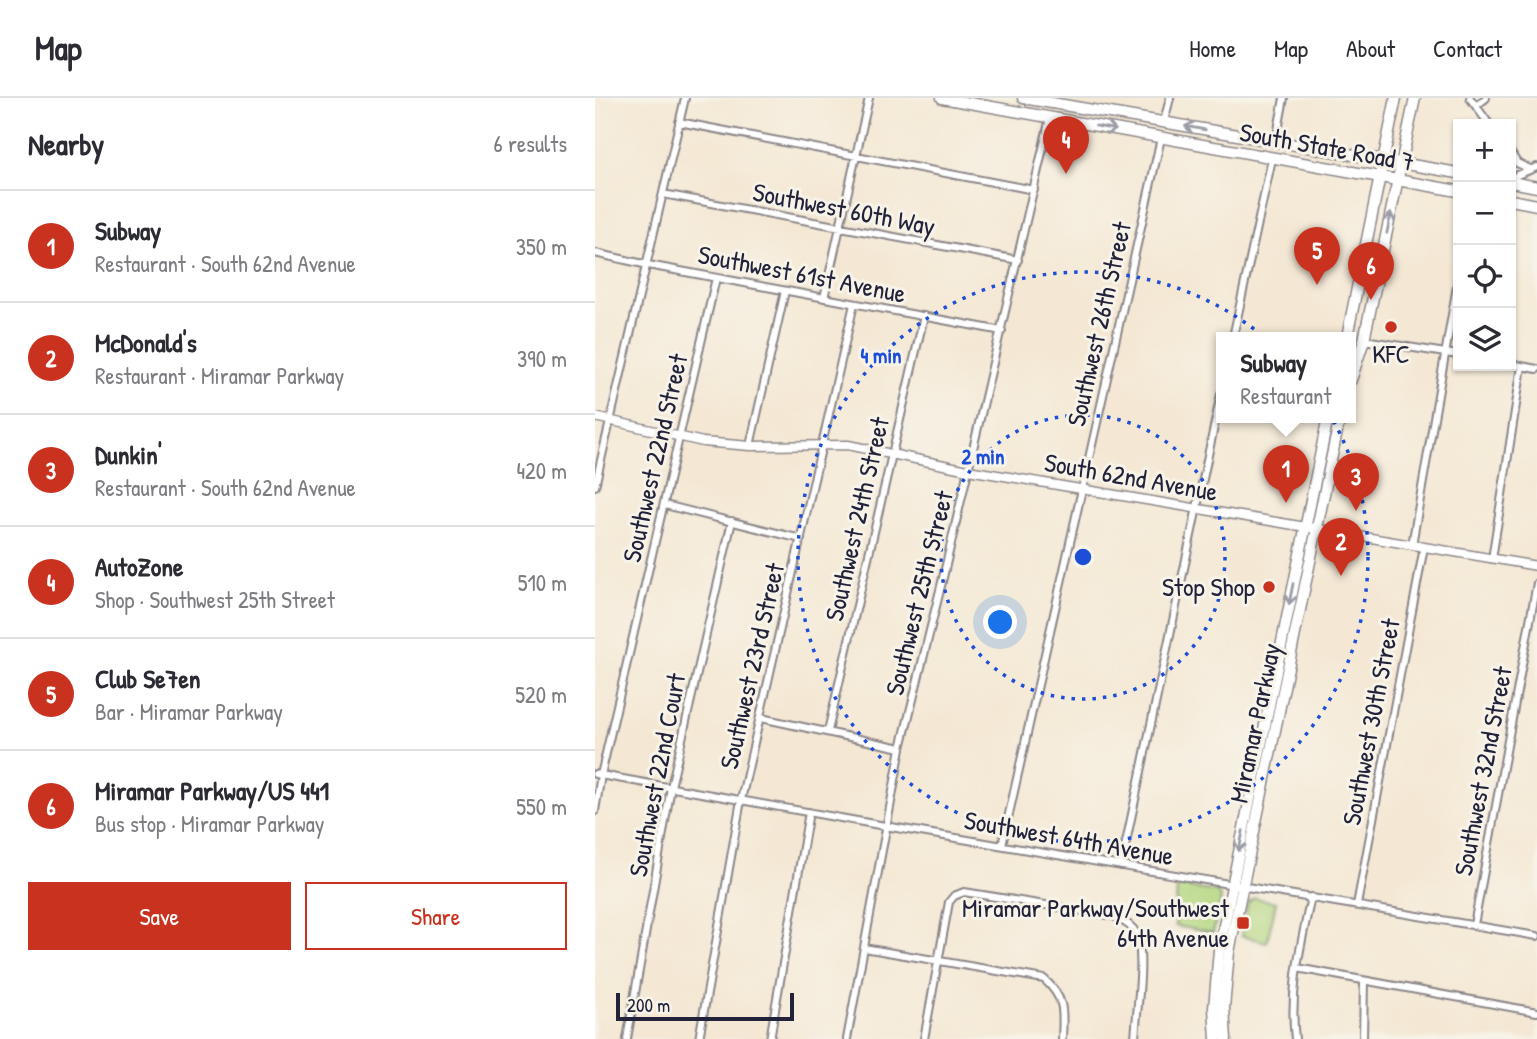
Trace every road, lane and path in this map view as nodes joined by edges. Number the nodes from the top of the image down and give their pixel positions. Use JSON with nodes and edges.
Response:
{"nodes":[{"id":1,"x":685,"y":98,"type":"edge"},
{"id":2,"x":869,"y":98,"type":"edge"},
{"id":3,"x":942,"y":98,"type":"edge"},
{"id":4,"x":1023,"y":98,"type":"edge"},
{"id":5,"x":1170,"y":98,"type":"edge"},
{"id":6,"x":1284,"y":98,"type":"edge"},
{"id":7,"x":1396,"y":98,"type":"edge"},
{"id":8,"x":1415,"y":98,"type":"edge"},
{"id":9,"x":1470,"y":98,"type":"edge"},
{"id":10,"x":1486,"y":98,"type":"edge"},
{"id":11,"x":1055,"y":101,"type":"edge"},
{"id":12,"x":1476,"y":106,"type":"junction"},
{"id":13,"x":1075,"y":107,"type":"junction"},
{"id":14,"x":1029,"y":114,"type":"junction"},
{"id":15,"x":1050,"y":117,"type":"junction"},
{"id":16,"x":1485,"y":119,"type":"edge"},
{"id":17,"x":679,"y":122,"type":"junction"},
{"id":18,"x":1164,"y":122,"type":"junction"},
{"id":19,"x":1161,"y":138,"type":"junction"},
{"id":20,"x":1276,"y":141,"type":"junction"},
{"id":21,"x":856,"y":156,"type":"junction"},
{"id":22,"x":1272,"y":159,"type":"junction"},
{"id":23,"x":1383,"y":160,"type":"junction"},
{"id":24,"x":1401,"y":163,"type":"junction"},
{"id":25,"x":1517,"y":163,"type":"joint"},
{"id":26,"x":1516,"y":167,"type":"edge"},
{"id":27,"x":1534,"y":168,"type":"edge"},
{"id":28,"x":1453,"y":172,"type":"edge"},
{"id":29,"x":1380,"y":177,"type":"junction"},
{"id":30,"x":1516,"y":177,"type":"edge"},
{"id":31,"x":1516,"y":180,"type":"edge"},
{"id":32,"x":1397,"y":181,"type":"junction"},
{"id":33,"x":1537,"y":187,"type":"edge"},
{"id":34,"x":1034,"y":190,"type":"junction"},
{"id":35,"x":1453,"y":190,"type":"edge"},
{"id":36,"x":663,"y":194,"type":"junction"},
{"id":37,"x":1516,"y":201,"type":"edge"},
{"id":38,"x":1537,"y":205,"type":"edge"},
{"id":39,"x":839,"y":228,"type":"junction"},
{"id":40,"x":595,"y":253,"type":"edge"},
{"id":41,"x":1018,"y":260,"type":"junction"},
{"id":42,"x":648,"y":265,"type":"junction"},
{"id":43,"x":716,"y":278,"type":"junction"},
{"id":44,"x":785,"y":291,"type":"junction"},
{"id":45,"x":824,"y":298,"type":"junction"},
{"id":46,"x":854,"y":304,"type":"junction"},
{"id":47,"x":1453,"y":308,"type":"edge"},
{"id":48,"x":924,"y":316,"type":"junction"},
{"id":49,"x":1002,"y":331,"type":"junction"},
{"id":50,"x":1234,"y":332,"type":"edge"},
{"id":51,"x":1348,"y":332,"type":"edge"},
{"id":52,"x":1364,"y":340,"type":"junction"},
{"id":53,"x":1445,"y":352,"type":"junction"},
{"id":54,"x":1453,"y":354,"type":"edge"},
{"id":55,"x":1356,"y":365,"type":"edge"},
{"id":56,"x":1516,"y":365,"type":"edge"},
{"id":57,"x":1522,"y":366,"type":"junction"},
{"id":58,"x":1537,"y":369,"type":"edge"},
{"id":59,"x":595,"y":417,"type":"edge"},
{"id":60,"x":1216,"y":417,"type":"edge"},
{"id":61,"x":610,"y":420,"type":"junction"},
{"id":62,"x":1327,"y":423,"type":"edge"},
{"id":63,"x":1339,"y":423,"type":"edge"},
{"id":64,"x":679,"y":437,"type":"junction"},
{"id":65,"x":823,"y":445,"type":"junction"},
{"id":66,"x":750,"y":446,"type":"junction"},
{"id":67,"x":892,"y":453,"type":"junction"},
{"id":68,"x":968,"y":470,"type":"junction"},
{"id":69,"x":595,"y":486,"type":"edge"},
{"id":70,"x":1082,"y":490,"type":"junction"},
{"id":71,"x":665,"y":505,"type":"junction"},
{"id":72,"x":1196,"y":510,"type":"junction"},
{"id":73,"x":732,"y":521,"type":"junction"},
{"id":74,"x":1305,"y":527,"type":"junction"},
{"id":75,"x":1316,"y":529,"type":"junction"},
{"id":76,"x":801,"y":539,"type":"junction"},
{"id":77,"x":1412,"y":545,"type":"junction"},
{"id":78,"x":1424,"y":547,"type":"junction"},
{"id":79,"x":1492,"y":559,"type":"junction"},
{"id":80,"x":1537,"y":566,"type":"edge"},
{"id":81,"x":1537,"y":583,"type":"edge"},
{"id":82,"x":761,"y":718,"type":"junction"},
{"id":83,"x":1266,"y":719,"type":"junction"},
{"id":84,"x":828,"y":731,"type":"junction"},
{"id":85,"x":901,"y":748,"type":"junction"},
{"id":86,"x":1268,"y":761,"type":"junction"},
{"id":87,"x":598,"y":774,"type":"edge"},
{"id":88,"x":671,"y":787,"type":"junction"},
{"id":89,"x":741,"y":800,"type":"junction"},
{"id":90,"x":595,"y":811,"type":"edge"},
{"id":91,"x":809,"y":812,"type":"junction"},
{"id":92,"x":885,"y":826,"type":"junction"},
{"id":93,"x":1002,"y":845,"type":"junction"},
{"id":94,"x":1121,"y":866,"type":"junction"},
{"id":95,"x":1231,"y":884,"type":"junction"},
{"id":96,"x":1243,"y":886,"type":"junction"},
{"id":97,"x":1311,"y":897,"type":"junction"},
{"id":98,"x":1357,"y":905,"type":"junction"},
{"id":99,"x":1474,"y":925,"type":"junction"},
{"id":100,"x":1537,"y":936,"type":"edge"},
{"id":101,"x":864,"y":948,"type":"junction"},
{"id":102,"x":937,"y":961,"type":"junction"},
{"id":103,"x":1297,"y":968,"type":"junction"},
{"id":104,"x":1364,"y":981,"type":"junction"},
{"id":105,"x":1537,"y":1012,"type":"edge"},
{"id":106,"x":627,"y":1039,"type":"edge"},
{"id":107,"x":699,"y":1039,"type":"edge"},
{"id":108,"x":770,"y":1039,"type":"edge"},
{"id":109,"x":847,"y":1039,"type":"edge"},
{"id":110,"x":924,"y":1039,"type":"edge"},
{"id":111,"x":1062,"y":1039,"type":"edge"},
{"id":112,"x":1135,"y":1039,"type":"edge"},
{"id":113,"x":1216,"y":1039,"type":"edge"},
{"id":114,"x":1226,"y":1039,"type":"edge"},
{"id":115,"x":1295,"y":1039,"type":"edge"},
{"id":116,"x":1363,"y":1039,"type":"edge"}],
"edges":[{"from":1,"to":17,"type":"street"},
{"from":2,"to":21,"type":"street"},
{"from":3,"to":14,"type":"main road","name":"South State Road 7"},
{"from":4,"to":11,"type":"main road","name":"South State Road 7"},
{"from":5,"to":18,"type":"street"},
{"from":6,"to":20,"type":"street"},
{"from":7,"to":23,"type":"main road"},
{"from":8,"to":24,"type":"main road"},
{"from":9,"to":12,"type":"street"},
{"from":10,"to":12,"type":"street"},
{"from":11,"to":13,"type":"main road","name":"South State Road 7"},
{"from":11,"to":14,"type":"main road"},
{"from":12,"to":16,"type":"street"},
{"from":13,"to":15,"type":"main road"},
{"from":13,"to":18,"type":"main road","name":"South State Road 7"},
{"from":14,"to":15,"type":"main road","name":"South State Road 7"},
{"from":15,"to":19,"type":"main road","name":"South State Road 7","one_way":true},
{"from":15,"to":34,"type":"street","name":"Southwest 25th Street"},
{"from":17,"to":21,"type":"street"},
{"from":17,"to":36,"type":"street"},
{"from":20,"to":18,"type":"main road","name":"South State Road 7","one_way":true},
{"from":19,"to":22,"type":"main road","name":"South State Road 7"},
{"from":19,"to":70,"type":"street","name":"Southwest 26th Street"},
{"from":20,"to":23,"type":"main road","name":"South State Road 7"},
{"from":21,"to":34,"type":"street"},
{"from":21,"to":39,"type":"street"},
{"from":22,"to":29,"type":"main road","name":"South State Road 7"},
{"from":22,"to":50,"type":"street"},
{"from":23,"to":24,"type":"main road","name":"South State Road 7"},
{"from":23,"to":29,"type":"main road"},
{"from":24,"to":28,"type":"main road","name":"South State Road 7"},
{"from":24,"to":32,"type":"main road"},
{"from":25,"to":26,"type":"street"},
{"from":25,"to":27,"type":"street"},
{"from":27,"to":30,"type":"street"},
{"from":29,"to":32,"type":"main road","name":"South State Road 7"},
{"from":29,"to":51,"type":"main road"},
{"from":31,"to":33,"type":"main road"},
{"from":32,"to":35,"type":"main road","name":"South State Road 7"},
{"from":52,"to":32,"type":"main road","one_way":true},
{"from":34,"to":41,"type":"street","name":"Southwest 25th Street"},
{"from":36,"to":39,"type":"street","name":"Southwest 60th Way"},
{"from":36,"to":42,"type":"street"},
{"from":37,"to":38,"type":"main road"},
{"from":39,"to":41,"type":"street","name":"Southwest 60th Way"},
{"from":39,"to":45,"type":"street"},
{"from":40,"to":42,"type":"street","name":"Southwest 61st Avenue"},
{"from":41,"to":49,"type":"street","name":"Southwest 25th Street"},
{"from":42,"to":43,"type":"street","name":"Southwest 61st Avenue"},
{"from":42,"to":61,"type":"street"},
{"from":43,"to":44,"type":"street","name":"Southwest 61st Avenue"},
{"from":43,"to":64,"type":"street","name":"Southwest 22nd Street"},
{"from":44,"to":45,"type":"street","name":"Southwest 61st Avenue"},
{"from":44,"to":66,"type":"street"},
{"from":45,"to":46,"type":"street","name":"Southwest 61st Avenue"},
{"from":46,"to":48,"type":"street","name":"Southwest 61st Avenue"},
{"from":46,"to":65,"type":"street","name":"Southwest 23rd Street"},
{"from":47,"to":53,"type":"street"},
{"from":48,"to":49,"type":"street","name":"Southwest 61st Avenue"},
{"from":48,"to":67,"type":"street","name":"Southwest 24th Street"},
{"from":49,"to":68,"type":"street","name":"Southwest 25th Street"},
{"from":52,"to":53,"type":"street"},
{"from":52,"to":55,"type":"main road"},
{"from":53,"to":54,"type":"street"},
{"from":53,"to":77,"type":"street"},
{"from":56,"to":57,"type":"street"},
{"from":57,"to":58,"type":"street"},
{"from":57,"to":79,"type":"street"},
{"from":59,"to":61,"type":"street","name":"South 62nd Avenue"},
{"from":60,"to":72,"type":"street"},
{"from":61,"to":64,"type":"street","name":"South 62nd Avenue"},
{"from":61,"to":69,"type":"street"},
{"from":62,"to":74,"type":"main road","name":"Miramar Parkway"},
{"from":63,"to":75,"type":"main road","name":"Miramar Parkway"},
{"from":64,"to":66,"type":"street","name":"South 62nd Avenue"},
{"from":64,"to":71,"type":"street","name":"Southwest 22nd Street"},
{"from":65,"to":66,"type":"street","name":"South 62nd Avenue"},
{"from":65,"to":67,"type":"street","name":"South 62nd Avenue"},
{"from":65,"to":76,"type":"street","name":"Southwest 23rd Street"},
{"from":67,"to":68,"type":"street","name":"South 62nd Avenue"},
{"from":67,"to":84,"type":"street","name":"Southwest 24th Street"},
{"from":68,"to":70,"type":"street","name":"South 62nd Avenue"},
{"from":68,"to":85,"type":"street","name":"Southwest 25th Street"},
{"from":70,"to":72,"type":"street","name":"South 62nd Avenue"},
{"from":70,"to":93,"type":"street","name":"Southwest 26th Street"},
{"from":71,"to":73,"type":"street"},
{"from":71,"to":87,"type":"street","name":"Southwest 22nd Street"},
{"from":72,"to":74,"type":"street","name":"South 62nd Avenue"},
{"from":72,"to":94,"type":"street"},
{"from":73,"to":76,"type":"street"},
{"from":73,"to":88,"type":"street","name":"Southwest 22nd Court"},
{"from":74,"to":75,"type":"street","name":"South 62nd Avenue"},
{"from":74,"to":83,"type":"main road","name":"Miramar Parkway","one_way":true},
{"from":75,"to":77,"type":"street","name":"South 62nd Avenue"},
{"from":75,"to":86,"type":"main road","name":"Miramar Parkway"},
{"from":76,"to":82,"type":"street","name":"Southwest 23rd Street"},
{"from":77,"to":78,"type":"street","name":"South 62nd Avenue"},
{"from":78,"to":79,"type":"street","name":"South 62nd Avenue"},
{"from":78,"to":98,"type":"street","name":"Southwest 30th Street"},
{"from":79,"to":80,"type":"street","name":"South 62nd Avenue"},
{"from":81,"to":99,"type":"street","name":"Southwest 32nd Street"},
{"from":82,"to":84,"type":"street"},
{"from":82,"to":89,"type":"street","name":"Southwest 23rd Street"},
{"from":83,"to":86,"type":"main road"},
{"from":83,"to":95,"type":"main road","name":"Miramar Parkway","one_way":true},
{"from":84,"to":85,"type":"street"},
{"from":85,"to":92,"type":"street","name":"Southwest 25th Street"},
{"from":86,"to":96,"type":"main road","name":"Miramar Parkway"},
{"from":87,"to":88,"type":"street","name":"Southwest 64th Avenue"},
{"from":87,"to":90,"type":"street","name":"Southwest 22nd Street"},
{"from":88,"to":89,"type":"street","name":"Southwest 64th Avenue"},
{"from":88,"to":106,"type":"street","name":"Southwest 22nd Court"},
{"from":89,"to":91,"type":"street","name":"Southwest 64th Avenue"},
{"from":89,"to":107,"type":"street","name":"Southwest 23rd Street"},
{"from":91,"to":92,"type":"street","name":"Southwest 64th Avenue"},
{"from":91,"to":108,"type":"street"},
{"from":92,"to":93,"type":"street","name":"Southwest 64th Avenue"},
{"from":92,"to":101,"type":"street","name":"Southwest 25th Street"},
{"from":93,"to":94,"type":"street","name":"Southwest 64th Avenue"},
{"from":94,"to":95,"type":"street","name":"Southwest 64th Avenue"},
{"from":95,"to":96,"type":"street","name":"Southwest 64th Avenue"},
{"from":95,"to":113,"type":"main road","name":"Miramar Parkway"},
{"from":96,"to":97,"type":"street","name":"Southwest 64th Avenue"},
{"from":96,"to":114,"type":"main road","name":"Miramar Parkway"},
{"from":97,"to":98,"type":"street","name":"Southwest 64th Avenue"},
{"from":97,"to":103,"type":"street"},
{"from":98,"to":99,"type":"street","name":"Southwest 64th Avenue"},
{"from":99,"to":100,"type":"street","name":"Southwest 64th Avenue"},
{"from":101,"to":102,"type":"street"},
{"from":101,"to":109,"type":"street","name":"Southwest 25th Street"},
{"from":102,"to":110,"type":"street"},
{"from":102,"to":111,"type":"street"},
{"from":102,"to":112,"type":"street"},
{"from":103,"to":104,"type":"street"},
{"from":103,"to":115,"type":"street"},
{"from":104,"to":105,"type":"street"},
{"from":104,"to":116,"type":"street"}]}
